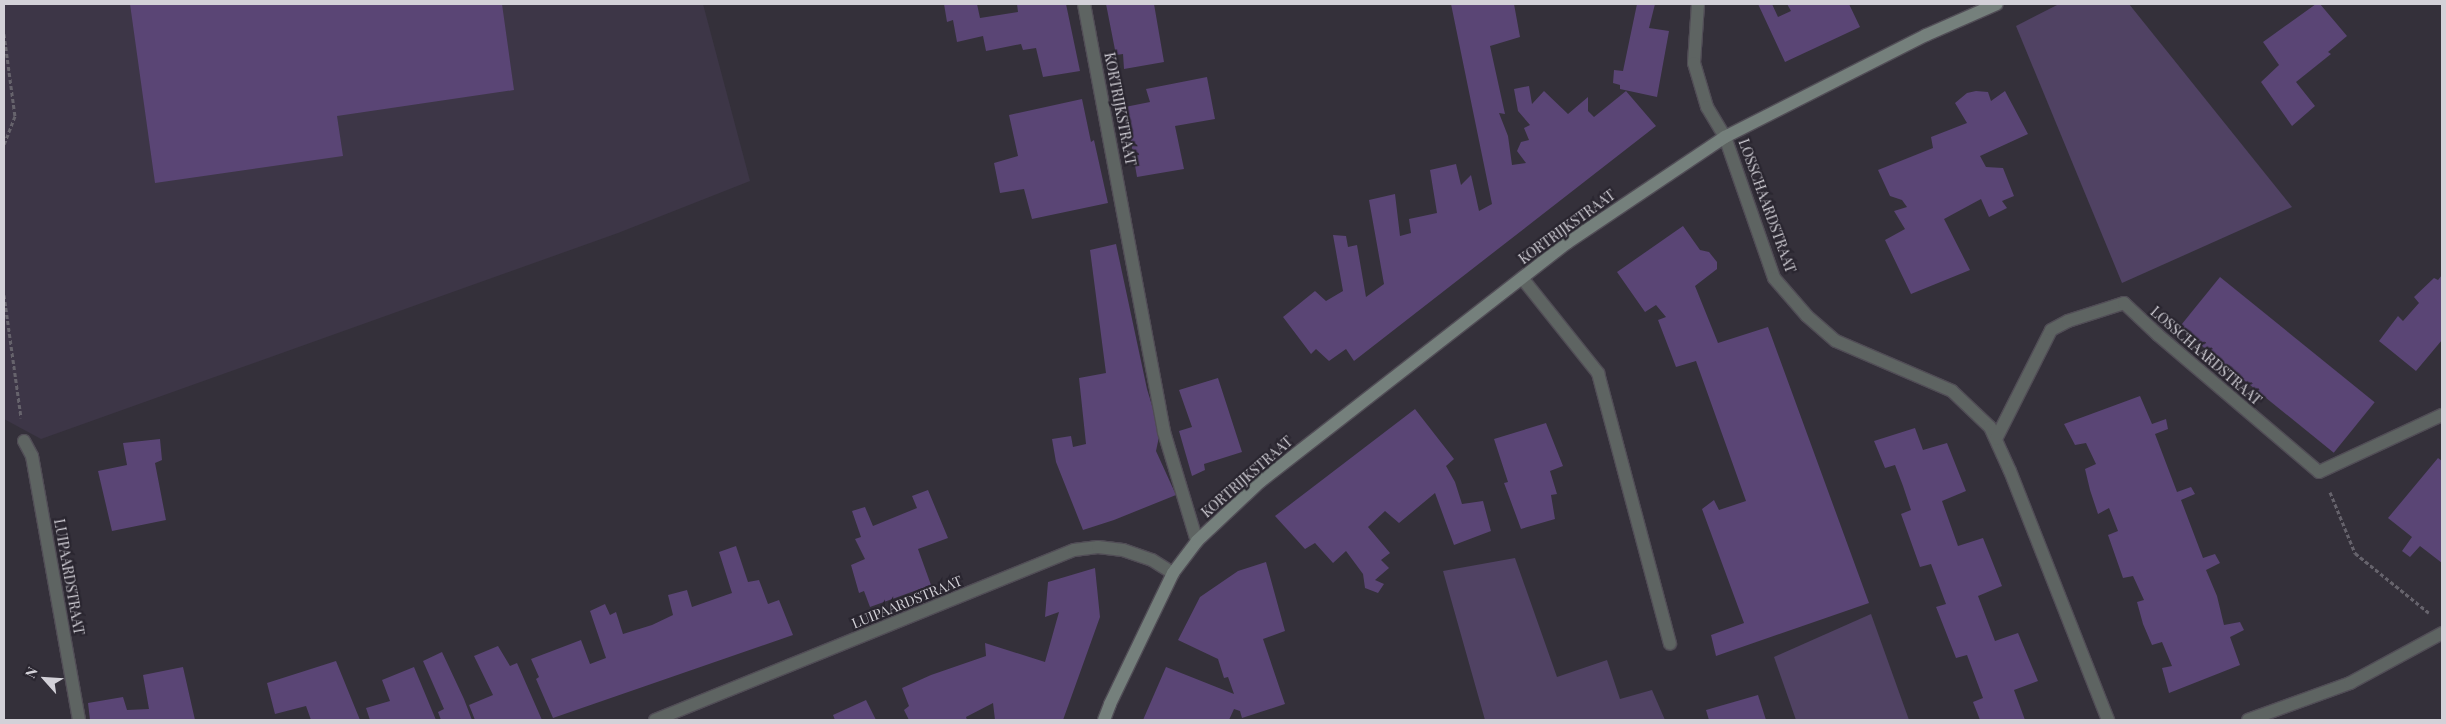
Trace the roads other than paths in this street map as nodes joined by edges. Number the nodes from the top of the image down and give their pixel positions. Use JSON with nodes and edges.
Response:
{"nodes":[{"id":1,"x":1084,"y":4,"type":"edge"},
{"id":2,"x":1698,"y":4,"type":"edge"},
{"id":3,"x":1996,"y":4,"type":"edge"},
{"id":4,"x":1725,"y":137,"type":"junction"},
{"id":5,"x":1522,"y":278,"type":"junction"},
{"id":6,"x":2442,"y":415,"type":"edge"},
{"id":7,"x":1996,"y":439,"type":"junction"},
{"id":8,"x":24,"y":440,"type":"road end"},
{"id":9,"x":1197,"y":541,"type":"junction"},
{"id":10,"x":1173,"y":573,"type":"junction"},
{"id":11,"x":2442,"y":633,"type":"edge"},
{"id":12,"x":1670,"y":644,"type":"dead end"},
{"id":13,"x":79,"y":720,"type":"edge"},
{"id":14,"x":654,"y":720,"type":"edge"},
{"id":15,"x":1104,"y":720,"type":"edge"},
{"id":16,"x":2108,"y":720,"type":"edge"},
{"id":17,"x":2248,"y":720,"type":"edge"}],
"edges":[{"from":1,"to":9,"type":"street","name":"KORTRIJKSTRAAT"},
{"from":2,"to":4,"type":"street","name":"LOSSCHAARDSTRAAT"},
{"from":3,"to":4,"type":"main road","name":"KORTRIJKSTRAAT"},
{"from":4,"to":5,"type":"main road","name":"KORTRIJKSTRAAT"},
{"from":4,"to":7,"type":"street","name":"LOSSCHAARDSTRAAT"},
{"from":5,"to":9,"type":"main road","name":"KORTRIJKSTRAAT"},
{"from":5,"to":12,"type":"street"},
{"from":6,"to":7,"type":"street","name":"LOSSCHAARDSTRAAT"},
{"from":7,"to":16,"type":"street","name":"LOSSCHAARDSTRAAT"},
{"from":8,"to":13,"type":"street","name":"LUIPAARDSTRAAT"},
{"from":9,"to":10,"type":"main road","name":"KORTRIJKSTRAAT"},
{"from":10,"to":14,"type":"street","name":"LUIPAARDSTRAAT"},
{"from":10,"to":15,"type":"main road","name":"KORTRIJKSTRAAT"},
{"from":11,"to":17,"type":"street"}]}
